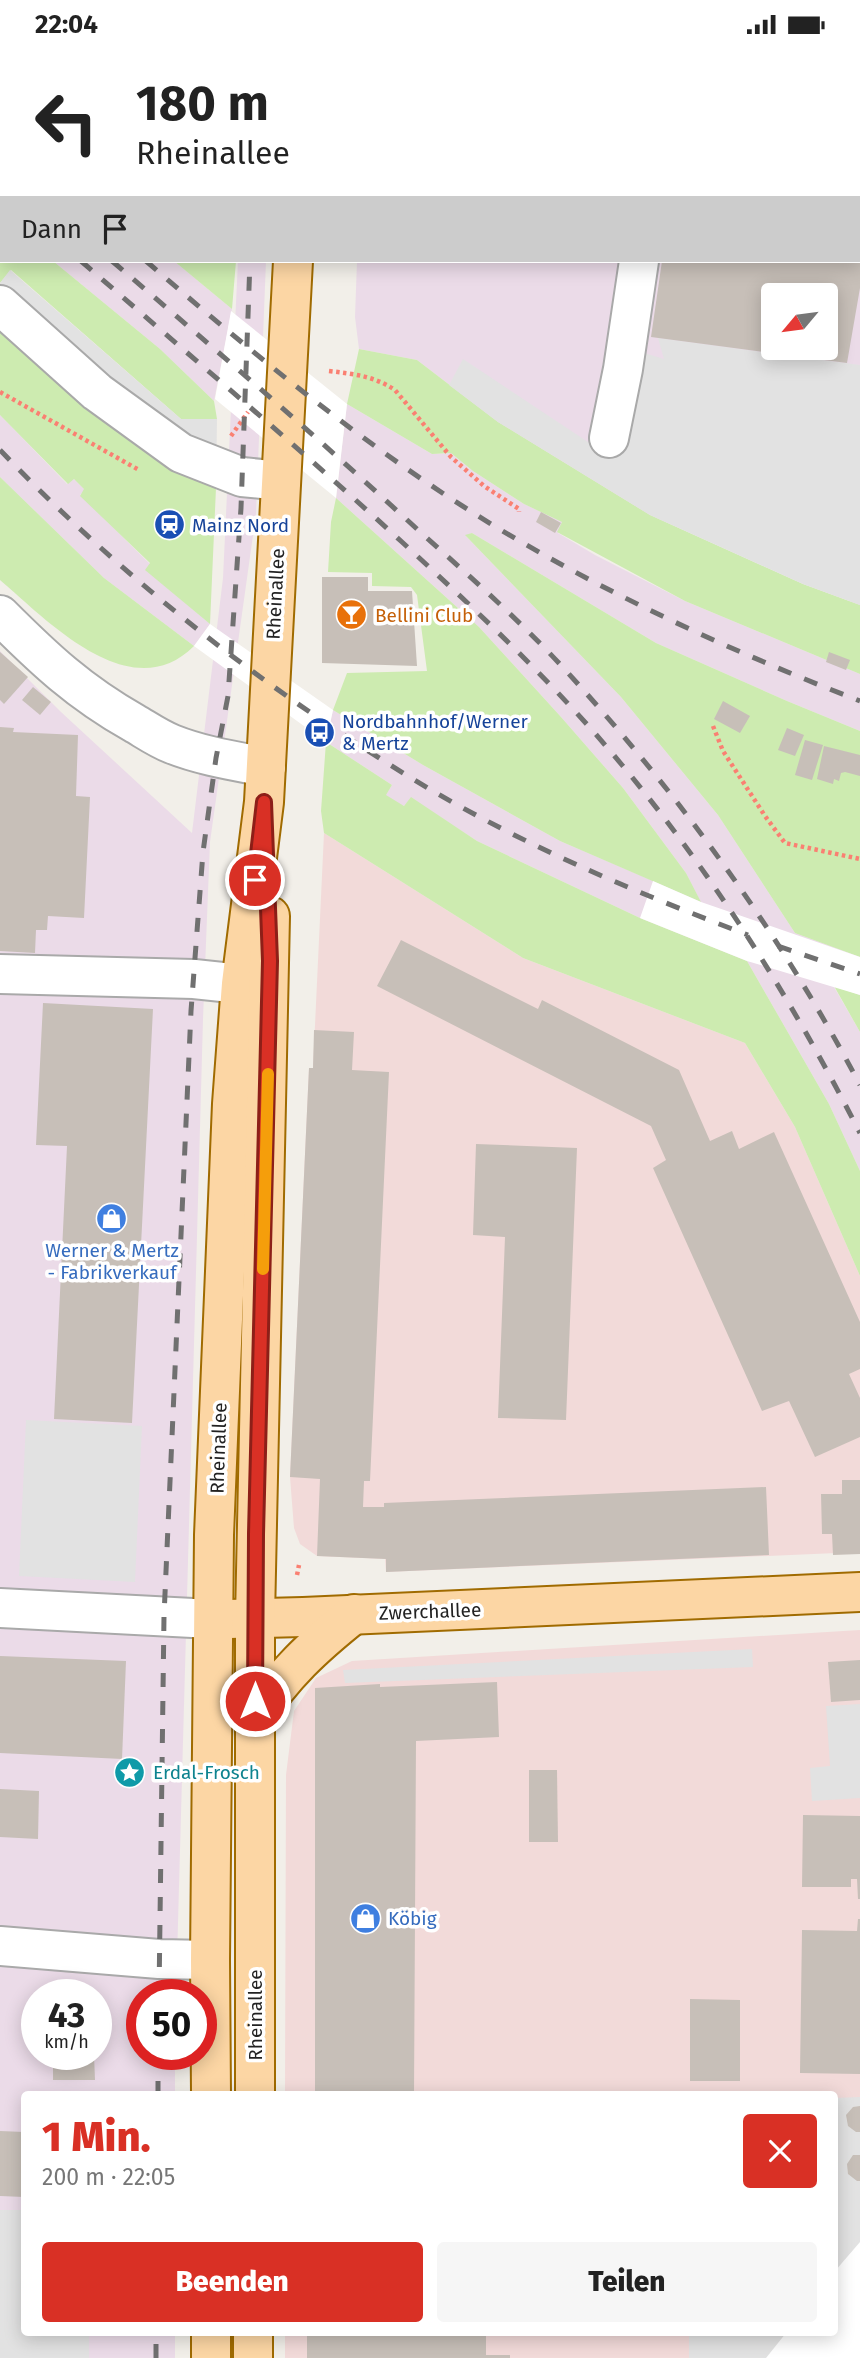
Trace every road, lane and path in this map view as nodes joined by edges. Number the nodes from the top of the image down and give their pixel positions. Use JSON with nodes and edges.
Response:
{"nodes":[{"id":1,"x":293,"y":263,"type":"edge"},
{"id":2,"x":639,"y":263,"type":"edge"},
{"id":3,"x":0,"y":305,"type":"edge"},
{"id":4,"x":329,"y":371,"type":"dead end"},
{"id":5,"x":0,"y":392,"type":"edge"},
{"id":6,"x":251,"y":405,"type":"dead end"},
{"id":7,"x":609,"y":437,"type":"dead end"},
{"id":8,"x":139,"y":471,"type":"dead end"},
{"id":9,"x":226,"y":473,"type":"junction"},
{"id":10,"x":281,"y":481,"type":"junction"},
{"id":11,"x":519,"y":512,"type":"dead end"},
{"id":12,"x":0,"y":615,"type":"edge"},
{"id":13,"x":713,"y":726,"type":"dead end"},
{"id":14,"x":265,"y":785,"type":"junction"},
{"id":15,"x":860,"y":859,"type":"edge"},
{"id":16,"x":0,"y":974,"type":"edge"},
{"id":17,"x":241,"y":984,"type":"junction"},
{"id":18,"x":299,"y":1565,"type":"dead end"},
{"id":19,"x":297,"y":1575,"type":"dead end"},
{"id":20,"x":860,"y":1592,"type":"edge"},
{"id":21,"x":0,"y":1608,"type":"edge"},
{"id":22,"x":354,"y":1614,"type":"junction"},
{"id":23,"x":255,"y":1618,"type":"junction"},
{"id":24,"x":212,"y":1619,"type":"junction"},
{"id":25,"x":255,"y":1718,"type":"junction"},
{"id":26,"x":0,"y":1946,"type":"edge"},
{"id":27,"x":210,"y":1960,"type":"junction"},
{"id":28,"x":211,"y":2091,"type":"edge"},
{"id":29,"x":255,"y":2091,"type":"edge"},
{"id":30,"x":211,"y":2336,"type":"edge"},
{"id":31,"x":253,"y":2336,"type":"edge"},
{"id":32,"x":211,"y":2358,"type":"edge"},
{"id":33,"x":253,"y":2358,"type":"edge"}],
"edges":[{"from":1,"to":10,"type":"main road","name":"Rheinallee"},
{"from":2,"to":7,"type":"street"},
{"from":3,"to":9,"type":"street"},
{"from":4,"to":11,"type":"path"},
{"from":5,"to":8,"type":"path"},
{"from":6,"to":9,"type":"path"},
{"from":9,"to":10,"type":"street"},
{"from":10,"to":14,"type":"main road","name":"Rheinallee"},
{"from":12,"to":14,"type":"street"},
{"from":13,"to":15,"type":"path"},
{"from":14,"to":17,"type":"main road","name":"Rheinallee"},
{"from":14,"to":23,"type":"main road","name":"Rheinallee"},
{"from":16,"to":17,"type":"street"},
{"from":17,"to":24,"type":"main road","name":"Rheinallee"},
{"from":18,"to":19,"type":"path"},
{"from":20,"to":22,"type":"main road","name":"Zwerchallee"},
{"from":21,"to":24,"type":"street","name":"Zwerchallee"},
{"from":22,"to":23,"type":"main road","name":"Zwerchallee"},
{"from":22,"to":25,"type":"main road"},
{"from":23,"to":24,"type":"main road","name":"Zwerchallee"},
{"from":23,"to":25,"type":"main road","name":"Rheinallee"},
{"from":24,"to":27,"type":"main road","name":"Rheinallee"},
{"from":25,"to":29,"type":"main road","name":"Rheinallee"},
{"from":26,"to":27,"type":"street"},
{"from":27,"to":28,"type":"main road","name":"Rheinallee"},
{"from":30,"to":32,"type":"main road"},
{"from":31,"to":33,"type":"main road"}]}
